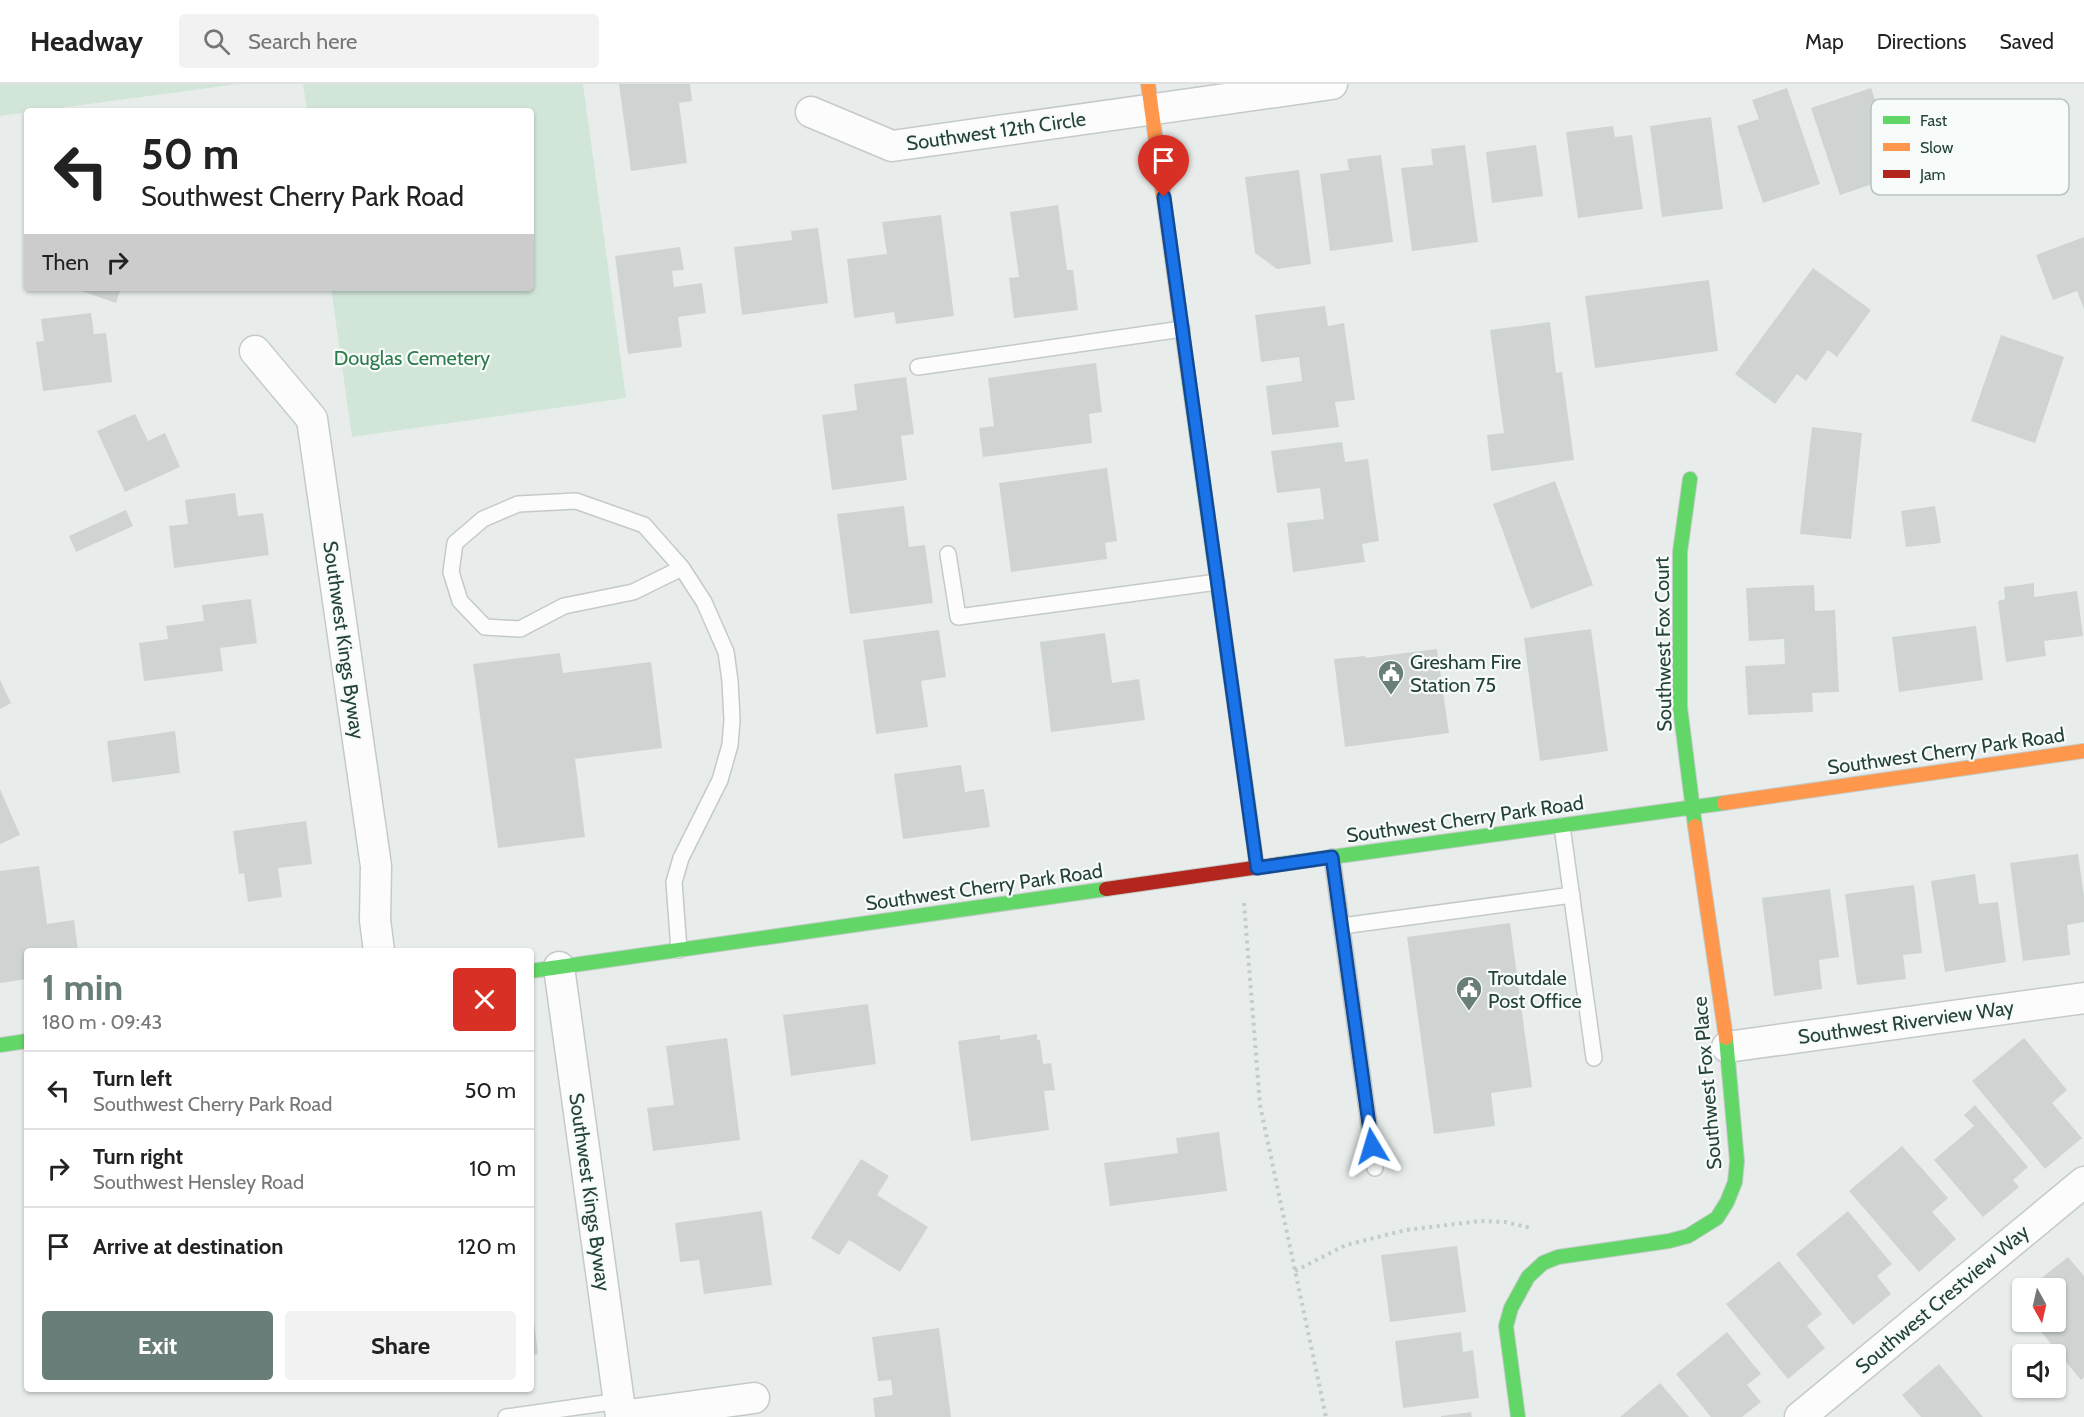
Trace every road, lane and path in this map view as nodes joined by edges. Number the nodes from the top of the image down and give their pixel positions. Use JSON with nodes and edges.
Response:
{"nodes":[{"id":1,"x":1332,"y":84,"type":"edge"},
{"id":2,"x":1150,"y":97,"type":"edge"},
{"id":3,"x":811,"y":112,"type":"dead end"},
{"id":4,"x":1182,"y":330,"type":"junction"},
{"id":5,"x":255,"y":351,"type":"dead end"},
{"id":6,"x":918,"y":367,"type":"dead end"},
{"id":7,"x":1690,"y":479,"type":"dead end"},
{"id":8,"x":948,"y":554,"type":"dead end"},
{"id":9,"x":682,"y":568,"type":"junction"},
{"id":10,"x":1217,"y":582,"type":"junction"},
{"id":11,"x":2084,"y":751,"type":"edge"},
{"id":12,"x":1692,"y":808,"type":"junction"},
{"id":13,"x":1562,"y":826,"type":"junction"},
{"id":14,"x":1332,"y":857,"type":"junction"},
{"id":15,"x":1257,"y":868,"type":"junction"},
{"id":16,"x":1241,"y":870,"type":"junction"},
{"id":17,"x":1572,"y":895,"type":"junction"},
{"id":18,"x":1342,"y":926,"type":"junction"},
{"id":19,"x":379,"y":948,"type":"edge"},
{"id":20,"x":679,"y":950,"type":"junction"},
{"id":21,"x":545,"y":969,"type":"edge"},
{"id":22,"x":2084,"y":998,"type":"edge"},
{"id":23,"x":24,"y":1041,"type":"edge"},
{"id":24,"x":0,"y":1045,"type":"edge"},
{"id":25,"x":1727,"y":1047,"type":"junction"},
{"id":26,"x":1594,"y":1058,"type":"dead end"},
{"id":27,"x":1375,"y":1168,"type":"dead end"},
{"id":28,"x":2084,"y":1182,"type":"edge"},
{"id":29,"x":1558,"y":1257,"type":"junction"},
{"id":30,"x":1295,"y":1271,"type":"junction"},
{"id":31,"x":754,"y":1398,"type":"dead end"},
{"id":32,"x":621,"y":1412,"type":"edge"},
{"id":33,"x":506,"y":1417,"type":"edge"},
{"id":34,"x":1326,"y":1417,"type":"edge"},
{"id":35,"x":1518,"y":1417,"type":"edge"},
{"id":36,"x":1800,"y":1417,"type":"edge"}],
"edges":[{"from":1,"to":2,"type":"street","name":"Southwest 12th Circle"},
{"from":2,"to":3,"type":"street","name":"Southwest 12th Circle"},
{"from":2,"to":4,"type":"street"},
{"from":4,"to":6,"type":"lane"},
{"from":4,"to":10,"type":"street"},
{"from":5,"to":19,"type":"street","name":"Southwest Kings Byway"},
{"from":7,"to":12,"type":"street","name":"Southwest Fox Court"},
{"from":8,"to":10,"type":"lane"},
{"from":9,"to":9,"type":"lane"},
{"from":9,"to":20,"type":"lane"},
{"from":10,"to":15,"type":"street"},
{"from":11,"to":12,"type":"street","name":"Southwest Cherry Park Road"},
{"from":12,"to":13,"type":"street","name":"Southwest Cherry Park Road"},
{"from":12,"to":25,"type":"street","name":"Southwest Fox Place"},
{"from":13,"to":14,"type":"street","name":"Southwest Cherry Park Road"},
{"from":13,"to":17,"type":"lane"},
{"from":14,"to":15,"type":"street","name":"Southwest Cherry Park Road"},
{"from":14,"to":18,"type":"lane"},
{"from":15,"to":16,"type":"street","name":"Southwest Cherry Park Road"},
{"from":16,"to":20,"type":"street","name":"Southwest Cherry Park Road"},
{"from":16,"to":30,"type":"path"},
{"from":17,"to":18,"type":"lane"},
{"from":17,"to":26,"type":"lane"},
{"from":18,"to":27,"type":"lane"},
{"from":20,"to":21,"type":"street","name":"Southwest Cherry Park Road"},
{"from":21,"to":32,"type":"street","name":"Southwest Kings Byway"},
{"from":22,"to":25,"type":"street","name":"Southwest Riverview Way"},
{"from":23,"to":24,"type":"street"},
{"from":25,"to":29,"type":"street","name":"Southwest Fox Place"},
{"from":28,"to":36,"type":"street","name":"Southwest Crestview Way"},
{"from":29,"to":30,"type":"path"},
{"from":29,"to":35,"type":"street","name":"Southwest Fox Place"},
{"from":30,"to":34,"type":"path"},
{"from":31,"to":32,"type":"street"},
{"from":32,"to":33,"type":"lane"}]}
